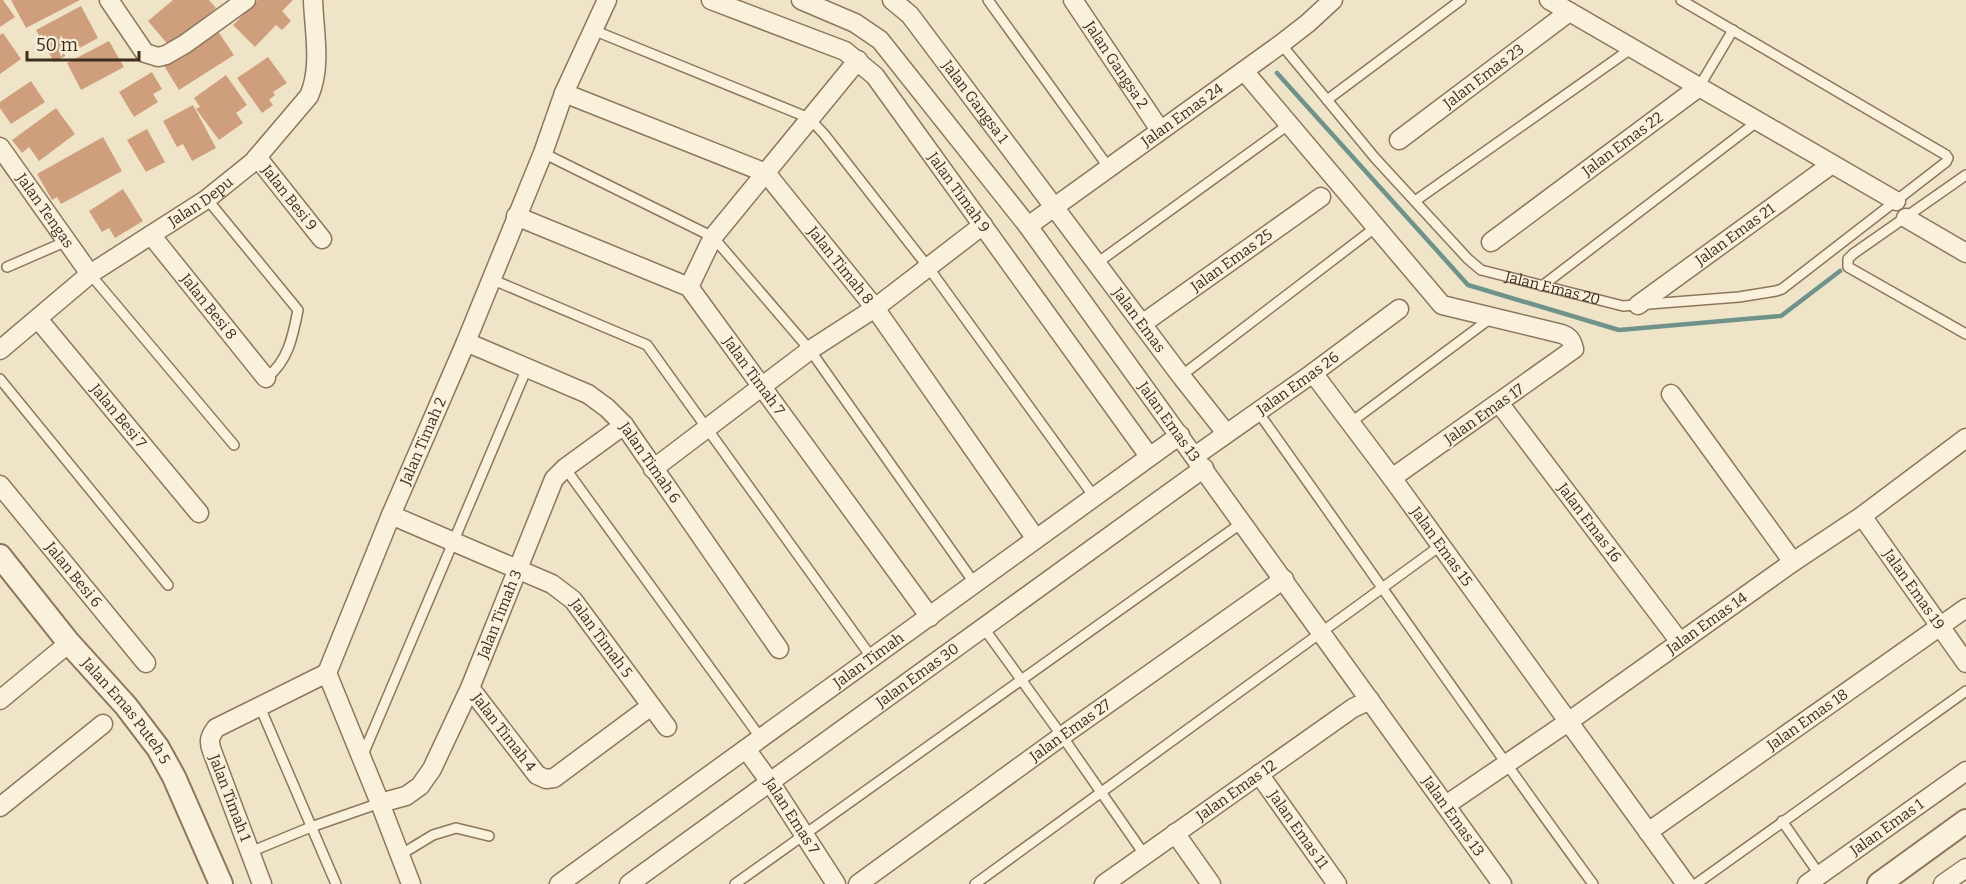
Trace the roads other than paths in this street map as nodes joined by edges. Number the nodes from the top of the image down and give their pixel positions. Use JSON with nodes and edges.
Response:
{"nodes":[{"id":1,"x":109,"y":0,"type":"edge"},
{"id":2,"x":246,"y":0,"type":"edge"},
{"id":3,"x":313,"y":0,"type":"edge"},
{"id":4,"x":607,"y":0,"type":"edge"},
{"id":5,"x":711,"y":0,"type":"edge"},
{"id":6,"x":801,"y":0,"type":"edge"},
{"id":7,"x":988,"y":0,"type":"edge"},
{"id":8,"x":1073,"y":0,"type":"edge"},
{"id":9,"x":1333,"y":0,"type":"edge"},
{"id":10,"x":1461,"y":0,"type":"edge"},
{"id":11,"x":1681,"y":0,"type":"edge"},
{"id":12,"x":901,"y":3,"type":"edge"},
{"id":13,"x":1557,"y":4,"type":"edge"},
{"id":14,"x":593,"y":30,"type":"junction"},
{"id":15,"x":1733,"y":30,"type":"junction"},
{"id":16,"x":1281,"y":44,"type":"junction"},
{"id":17,"x":1632,"y":48,"type":"junction"},
{"id":18,"x":858,"y":60,"type":"junction"},
{"id":19,"x":1244,"y":71,"type":"junction"},
{"id":20,"x":1699,"y":87,"type":"junction"},
{"id":21,"x":564,"y":93,"type":"junction"},
{"id":22,"x":1327,"y":100,"type":"junction"},
{"id":23,"x":809,"y":118,"type":"junction"},
{"id":24,"x":1758,"y":121,"type":"junction"},
{"id":25,"x":1288,"y":125,"type":"junction"},
{"id":26,"x":1160,"y":130,"type":"junction"},
{"id":27,"x":1399,"y":140,"type":"dead end"},
{"id":28,"x":0,"y":147,"type":"edge"},
{"id":29,"x":543,"y":153,"type":"junction"},
{"id":30,"x":257,"y":157,"type":"junction"},
{"id":31,"x":1832,"y":164,"type":"junction"},
{"id":32,"x":1109,"y":168,"type":"junction"},
{"id":33,"x":766,"y":173,"type":"junction"},
{"id":34,"x":1966,"y":175,"type":"edge"},
{"id":35,"x":1322,"y":197,"type":"dead end"},
{"id":36,"x":207,"y":199,"type":"junction"},
{"id":37,"x":1415,"y":201,"type":"junction"},
{"id":38,"x":1896,"y":201,"type":"junction"},
{"id":39,"x":1054,"y":207,"type":"junction"},
{"id":40,"x":516,"y":216,"type":"junction"},
{"id":41,"x":1906,"y":218,"type":"junction"},
{"id":42,"x":983,"y":225,"type":"junction"},
{"id":43,"x":1028,"y":225,"type":"junction"},
{"id":44,"x":1376,"y":227,"type":"junction"},
{"id":45,"x":151,"y":235,"type":"junction"},
{"id":46,"x":713,"y":237,"type":"junction"},
{"id":47,"x":322,"y":239,"type":"dead end"},
{"id":48,"x":67,"y":241,"type":"junction"},
{"id":49,"x":1491,"y":242,"type":"dead end"},
{"id":50,"x":1966,"y":253,"type":"edge"},
{"id":51,"x":1097,"y":263,"type":"junction"},
{"id":52,"x":7,"y":267,"type":"dead end"},
{"id":53,"x":928,"y":267,"type":"junction"},
{"id":54,"x":90,"y":274,"type":"junction"},
{"id":55,"x":491,"y":279,"type":"junction"},
{"id":56,"x":1542,"y":286,"type":"junction"},
{"id":57,"x":689,"y":287,"type":"junction"},
{"id":58,"x":1638,"y":305,"type":"junction"},
{"id":59,"x":875,"y":308,"type":"junction"},
{"id":60,"x":1399,"y":309,"type":"dead end"},
{"id":61,"x":38,"y":318,"type":"junction"},
{"id":62,"x":1491,"y":318,"type":"junction"},
{"id":63,"x":1142,"y":324,"type":"junction"},
{"id":64,"x":1966,"y":334,"type":"edge"},
{"id":65,"x":466,"y":342,"type":"junction"},
{"id":66,"x":0,"y":350,"type":"edge"},
{"id":67,"x":810,"y":350,"type":"junction"},
{"id":68,"x":527,"y":368,"type":"junction"},
{"id":69,"x":1313,"y":373,"type":"junction"},
{"id":70,"x":1181,"y":376,"type":"junction"},
{"id":71,"x":266,"y":378,"type":"joint"},
{"id":72,"x":0,"y":379,"type":"edge"},
{"id":73,"x":761,"y":386,"type":"junction"},
{"id":74,"x":1671,"y":394,"type":"dead end"},
{"id":75,"x":1499,"y":403,"type":"junction"},
{"id":76,"x":1258,"y":412,"type":"junction"},
{"id":77,"x":1350,"y":423,"type":"junction"},
{"id":78,"x":624,"y":425,"type":"junction"},
{"id":79,"x":708,"y":427,"type":"junction"},
{"id":80,"x":1226,"y":433,"type":"junction"},
{"id":81,"x":1180,"y":435,"type":"junction"},
{"id":82,"x":1966,"y":438,"type":"edge"},
{"id":83,"x":234,"y":445,"type":"dead end"},
{"id":84,"x":1149,"y":456,"type":"junction"},
{"id":85,"x":1199,"y":462,"type":"junction"},
{"id":86,"x":565,"y":468,"type":"junction"},
{"id":87,"x":653,"y":469,"type":"junction"},
{"id":88,"x":1392,"y":478,"type":"junction"},
{"id":89,"x":0,"y":485,"type":"edge"},
{"id":90,"x":1095,"y":498,"type":"junction"},
{"id":91,"x":199,"y":513,"type":"dead end"},
{"id":92,"x":391,"y":515,"type":"junction"},
{"id":93,"x":1862,"y":516,"type":"junction"},
{"id":94,"x":1243,"y":522,"type":"junction"},
{"id":95,"x":1036,"y":539,"type":"junction"},
{"id":96,"x":452,"y":541,"type":"junction"},
{"id":97,"x":1440,"y":546,"type":"junction"},
{"id":98,"x":1793,"y":562,"type":"junction"},
{"id":99,"x":4,"y":568,"type":"edge"},
{"id":100,"x":518,"y":570,"type":"junction"},
{"id":101,"x":1284,"y":579,"type":"junction"},
{"id":102,"x":975,"y":584,"type":"junction"},
{"id":103,"x":168,"y":585,"type":"dead end"},
{"id":104,"x":1384,"y":589,"type":"junction"},
{"id":105,"x":1966,"y":608,"type":"edge"},
{"id":106,"x":930,"y":617,"type":"junction"},
{"id":107,"x":983,"y":627,"type":"junction"},
{"id":108,"x":1940,"y":627,"type":"junction"},
{"id":109,"x":1322,"y":632,"type":"junction"},
{"id":110,"x":1680,"y":642,"type":"junction"},
{"id":111,"x":69,"y":643,"type":"junction"},
{"id":112,"x":779,"y":650,"type":"dead end"},
{"id":113,"x":872,"y":658,"type":"junction"},
{"id":114,"x":146,"y":663,"type":"dead end"},
{"id":115,"x":1966,"y":663,"type":"edge"},
{"id":116,"x":327,"y":673,"type":"junction"},
{"id":117,"x":1022,"y":681,"type":"junction"},
{"id":118,"x":470,"y":688,"type":"junction"},
{"id":119,"x":1966,"y":691,"type":"edge"},
{"id":120,"x":0,"y":700,"type":"edge"},
{"id":121,"x":1370,"y":700,"type":"junction"},
{"id":122,"x":260,"y":706,"type":"junction"},
{"id":123,"x":651,"y":706,"type":"junction"},
{"id":124,"x":1568,"y":722,"type":"junction"},
{"id":125,"x":103,"y":724,"type":"dead end"},
{"id":126,"x":667,"y":727,"type":"dead end"},
{"id":127,"x":1062,"y":736,"type":"junction"},
{"id":128,"x":760,"y":737,"type":"junction"},
{"id":129,"x":746,"y":749,"type":"junction"},
{"id":130,"x":362,"y":757,"type":"junction"},
{"id":131,"x":1506,"y":765,"type":"junction"},
{"id":132,"x":1966,"y":771,"type":"edge"},
{"id":133,"x":1259,"y":774,"type":"junction"},
{"id":134,"x":770,"y":782,"type":"junction"},
{"id":135,"x":1102,"y":792,"type":"junction"},
{"id":136,"x":380,"y":803,"type":"junction"},
{"id":137,"x":1446,"y":805,"type":"junction"},
{"id":138,"x":0,"y":807,"type":"edge"},
{"id":139,"x":1782,"y":821,"type":"junction"},
{"id":140,"x":1966,"y":821,"type":"edge"},
{"id":141,"x":311,"y":827,"type":"junction"},
{"id":142,"x":1175,"y":832,"type":"junction"},
{"id":143,"x":1648,"y":832,"type":"junction"},
{"id":144,"x":805,"y":835,"type":"junction"},
{"id":145,"x":489,"y":836,"type":"dead end"},
{"id":146,"x":250,"y":852,"type":"junction"},
{"id":147,"x":1144,"y":854,"type":"junction"},
{"id":148,"x":400,"y":855,"type":"junction"},
{"id":149,"x":1966,"y":868,"type":"edge"},
{"id":150,"x":1813,"y":879,"type":"edge"},
{"id":151,"x":221,"y":884,"type":"edge"},
{"id":152,"x":262,"y":884,"type":"edge"},
{"id":153,"x":336,"y":884,"type":"edge"},
{"id":154,"x":411,"y":884,"type":"edge"},
{"id":155,"x":559,"y":884,"type":"edge"},
{"id":156,"x":629,"y":884,"type":"edge"},
{"id":157,"x":735,"y":884,"type":"edge"},
{"id":158,"x":836,"y":884,"type":"edge"},
{"id":159,"x":858,"y":884,"type":"edge"},
{"id":160,"x":975,"y":884,"type":"edge"},
{"id":161,"x":1104,"y":884,"type":"edge"},
{"id":162,"x":1211,"y":884,"type":"edge"},
{"id":163,"x":1337,"y":884,"type":"edge"},
{"id":164,"x":1502,"y":884,"type":"edge"},
{"id":165,"x":1593,"y":884,"type":"edge"},
{"id":166,"x":1686,"y":884,"type":"edge"},
{"id":167,"x":1696,"y":884,"type":"edge"},
{"id":168,"x":1879,"y":884,"type":"edge"},
{"id":169,"x":1944,"y":884,"type":"edge"}],
"edges":[{"from":1,"to":2,"type":"street"},
{"from":3,"to":30,"type":"street","name":"Jalan Depu"},
{"from":4,"to":14,"type":"street","name":"Jalan Timah 2"},
{"from":5,"to":18,"type":"street","name":"Jalan Timah 9"},
{"from":6,"to":43,"type":"street","name":"Jalan Emas 13"},
{"from":7,"to":32,"type":"lane"},
{"from":8,"to":26,"type":"street","name":"Jalan Gangsa 2"},
{"from":9,"to":16,"type":"street","name":"Jalan Emas 24"},
{"from":10,"to":22,"type":"lane"},
{"from":11,"to":15,"type":"lane","name":"Jalan Emas 20"},
{"from":12,"to":39,"type":"street","name":"Jalan Gangsa 1"},
{"from":13,"to":17,"type":"street"},
{"from":13,"to":27,"type":"street","name":"Jalan Emas 23"},
{"from":14,"to":21,"type":"street","name":"Jalan Timah 2"},
{"from":14,"to":23,"type":"lane"},
{"from":15,"to":20,"type":"lane","name":"Jalan Emas 22"},
{"from":15,"to":38,"type":"lane","name":"Jalan Emas 20"},
{"from":16,"to":19,"type":"street","name":"Jalan Emas 24"},
{"from":16,"to":22,"type":"lane","name":"Jalan Emas 20"},
{"from":17,"to":20,"type":"street"},
{"from":17,"to":37,"type":"lane"},
{"from":18,"to":23,"type":"street"},
{"from":18,"to":42,"type":"street","name":"Jalan Timah 9"},
{"from":19,"to":25,"type":"street"},
{"from":19,"to":26,"type":"street","name":"Jalan Emas 24"},
{"from":20,"to":24,"type":"street"},
{"from":20,"to":49,"type":"street","name":"Jalan Emas 22"},
{"from":21,"to":29,"type":"street","name":"Jalan Timah 2"},
{"from":21,"to":33,"type":"street","name":"Jalan Timah 8"},
{"from":22,"to":37,"type":"lane","name":"Jalan Emas 20"},
{"from":23,"to":33,"type":"street"},
{"from":23,"to":53,"type":"lane"},
{"from":24,"to":31,"type":"street"},
{"from":24,"to":56,"type":"lane"},
{"from":25,"to":44,"type":"street"},
{"from":25,"to":51,"type":"lane"},
{"from":26,"to":32,"type":"street","name":"Jalan Emas 24"},
{"from":28,"to":48,"type":"street","name":"Jalan Tengas"},
{"from":29,"to":40,"type":"street","name":"Jalan Timah 2"},
{"from":29,"to":46,"type":"lane"},
{"from":30,"to":36,"type":"street","name":"Jalan Depu"},
{"from":30,"to":47,"type":"street","name":"Jalan Besi 9"},
{"from":31,"to":38,"type":"street"},
{"from":31,"to":58,"type":"street","name":"Jalan Emas 21"},
{"from":32,"to":39,"type":"street","name":"Jalan Emas 24"},
{"from":33,"to":46,"type":"street"},
{"from":33,"to":59,"type":"street","name":"Jalan Timah 8"},
{"from":34,"to":41,"type":"lane"},
{"from":35,"to":63,"type":"street","name":"Jalan Emas 25"},
{"from":36,"to":45,"type":"street","name":"Jalan Depu"},
{"from":36,"to":71,"type":"lane"},
{"from":37,"to":56,"type":"lane","name":"Jalan Emas 20"},
{"from":38,"to":58,"type":"lane","name":"Jalan Emas 20"},
{"from":39,"to":43,"type":"street","name":"Jalan Emas 24"},
{"from":39,"to":51,"type":"street","name":"Jalan Emas"},
{"from":40,"to":55,"type":"street","name":"Jalan Timah 2"},
{"from":40,"to":57,"type":"street"},
{"from":41,"to":50,"type":"street"},
{"from":41,"to":64,"type":"lane"},
{"from":42,"to":53,"type":"street"},
{"from":42,"to":84,"type":"street","name":"Jalan Timah 9"},
{"from":43,"to":81,"type":"street","name":"Jalan Emas 13"},
{"from":44,"to":62,"type":"street"},
{"from":44,"to":70,"type":"lane"},
{"from":45,"to":54,"type":"street","name":"Jalan Depu"},
{"from":45,"to":71,"type":"street","name":"Jalan Besi 8"},
{"from":46,"to":57,"type":"street"},
{"from":46,"to":67,"type":"lane"},
{"from":48,"to":52,"type":"lane"},
{"from":48,"to":54,"type":"street","name":"Jalan Tengas"},
{"from":51,"to":63,"type":"street","name":"Jalan Emas"},
{"from":53,"to":59,"type":"street"},
{"from":53,"to":90,"type":"lane"},
{"from":54,"to":61,"type":"street","name":"Jalan Depu"},
{"from":54,"to":83,"type":"lane"},
{"from":55,"to":65,"type":"street","name":"Jalan Timah 2"},
{"from":55,"to":79,"type":"lane"},
{"from":56,"to":58,"type":"lane","name":"Jalan Emas 20"},
{"from":57,"to":73,"type":"street","name":"Jalan Timah 7"},
{"from":59,"to":67,"type":"street"},
{"from":59,"to":95,"type":"street","name":"Jalan Timah 8"},
{"from":60,"to":69,"type":"street","name":"Jalan Emas 26"},
{"from":61,"to":66,"type":"street","name":"Jalan Depu"},
{"from":61,"to":91,"type":"street","name":"Jalan Besi 7"},
{"from":62,"to":75,"type":"street","name":"Jalan Emas 17"},
{"from":62,"to":77,"type":"lane"},
{"from":63,"to":70,"type":"street","name":"Jalan Emas"},
{"from":65,"to":68,"type":"street","name":"Jalan Timah 6"},
{"from":65,"to":92,"type":"street","name":"Jalan Timah 2"},
{"from":67,"to":73,"type":"street"},
{"from":67,"to":102,"type":"lane"},
{"from":68,"to":78,"type":"street","name":"Jalan Timah 6"},
{"from":68,"to":96,"type":"lane"},
{"from":69,"to":76,"type":"street","name":"Jalan Emas 26"},
{"from":69,"to":77,"type":"street","name":"Jalan Emas 15"},
{"from":70,"to":80,"type":"street","name":"Jalan Emas"},
{"from":72,"to":103,"type":"lane"},
{"from":73,"to":79,"type":"street"},
{"from":73,"to":106,"type":"street","name":"Jalan Timah 7"},
{"from":74,"to":98,"type":"street"},
{"from":75,"to":88,"type":"street","name":"Jalan Emas 17"},
{"from":75,"to":110,"type":"street","name":"Jalan Emas 16"},
{"from":76,"to":80,"type":"street","name":"Jalan Emas 26"},
{"from":76,"to":104,"type":"lane"},
{"from":77,"to":88,"type":"street","name":"Jalan Emas 15"},
{"from":78,"to":86,"type":"street","name":"Jalan Timah 3"},
{"from":78,"to":87,"type":"street","name":"Jalan Timah 6"},
{"from":79,"to":87,"type":"street"},
{"from":79,"to":113,"type":"lane"},
{"from":80,"to":85,"type":"street","name":"Jalan Emas 26"},
{"from":81,"to":84,"type":"street","name":"Jalan Timah"},
{"from":81,"to":85,"type":"street","name":"Jalan Emas 13"},
{"from":82,"to":93,"type":"street","name":"Jalan Emas 14"},
{"from":84,"to":90,"type":"street","name":"Jalan Timah"},
{"from":85,"to":94,"type":"street","name":"Jalan Emas 13"},
{"from":85,"to":107,"type":"street","name":"Jalan Emas 30"},
{"from":86,"to":100,"type":"street","name":"Jalan Timah 3"},
{"from":86,"to":128,"type":"lane"},
{"from":87,"to":112,"type":"street","name":"Jalan Timah 6"},
{"from":88,"to":97,"type":"street","name":"Jalan Emas 15"},
{"from":89,"to":114,"type":"street","name":"Jalan Besi 6"},
{"from":90,"to":95,"type":"street","name":"Jalan Timah"},
{"from":92,"to":96,"type":"street","name":"Jalan Timah 5"},
{"from":92,"to":116,"type":"street","name":"Jalan Timah 2"},
{"from":93,"to":98,"type":"street","name":"Jalan Emas 14"},
{"from":93,"to":108,"type":"street","name":"Jalan Emas 19"},
{"from":94,"to":101,"type":"street","name":"Jalan Emas 13"},
{"from":94,"to":117,"type":"lane"},
{"from":95,"to":102,"type":"street","name":"Jalan Timah"},
{"from":96,"to":100,"type":"street","name":"Jalan Timah 5"},
{"from":96,"to":130,"type":"lane"},
{"from":97,"to":104,"type":"lane"},
{"from":97,"to":124,"type":"street","name":"Jalan Emas 15"},
{"from":98,"to":110,"type":"street","name":"Jalan Emas 14"},
{"from":99,"to":111,"type":"street","name":"Jalan Emas Puteh 5"},
{"from":100,"to":118,"type":"street","name":"Jalan Timah 3"},
{"from":100,"to":123,"type":"street","name":"Jalan Timah 5"},
{"from":101,"to":109,"type":"street","name":"Jalan Emas 13"},
{"from":101,"to":127,"type":"street","name":"Jalan Emas 27"},
{"from":102,"to":106,"type":"street","name":"Jalan Timah"},
{"from":104,"to":109,"type":"lane"},
{"from":104,"to":131,"type":"lane"},
{"from":105,"to":108,"type":"street","name":"Jalan Emas 18"},
{"from":106,"to":113,"type":"street","name":"Jalan Timah"},
{"from":107,"to":117,"type":"lane"},
{"from":107,"to":134,"type":"street","name":"Jalan Emas 30"},
{"from":108,"to":115,"type":"street","name":"Jalan Emas 19"},
{"from":108,"to":143,"type":"street","name":"Jalan Emas 18"},
{"from":109,"to":121,"type":"street","name":"Jalan Emas 13"},
{"from":109,"to":135,"type":"lane"},
{"from":110,"to":124,"type":"street","name":"Jalan Emas 14"},
{"from":111,"to":120,"type":"street"},
{"from":111,"to":151,"type":"street","name":"Jalan Emas Puteh 5"},
{"from":113,"to":128,"type":"street","name":"Jalan Timah"},
{"from":116,"to":122,"type":"street","name":"Jalan Timah 1"},
{"from":116,"to":130,"type":"street"},
{"from":117,"to":127,"type":"lane"},
{"from":117,"to":144,"type":"lane"},
{"from":118,"to":123,"type":"street","name":"Jalan Timah 4"},
{"from":118,"to":136,"type":"street","name":"Jalan Timah 3"},
{"from":119,"to":139,"type":"lane"},
{"from":121,"to":133,"type":"street","name":"Jalan Emas 12"},
{"from":121,"to":137,"type":"street","name":"Jalan Emas 13"},
{"from":122,"to":141,"type":"lane"},
{"from":122,"to":146,"type":"street","name":"Jalan Timah 1"},
{"from":123,"to":126,"type":"street","name":"Jalan Timah 5"},
{"from":124,"to":131,"type":"street","name":"Jalan Emas 14"},
{"from":124,"to":143,"type":"street"},
{"from":125,"to":138,"type":"street"},
{"from":127,"to":135,"type":"lane"},
{"from":127,"to":159,"type":"street","name":"Jalan Emas 27"},
{"from":128,"to":129,"type":"street","name":"Jalan Timah"},
{"from":129,"to":134,"type":"street","name":"Jalan Emas 7"},
{"from":129,"to":155,"type":"street","name":"Jalan Timah"},
{"from":130,"to":136,"type":"street"},
{"from":131,"to":137,"type":"street","name":"Jalan Emas 14"},
{"from":131,"to":165,"type":"lane"},
{"from":132,"to":150,"type":"street","name":"Jalan Emas 1"},
{"from":133,"to":142,"type":"street","name":"Jalan Emas 12"},
{"from":133,"to":163,"type":"street","name":"Jalan Emas 11"},
{"from":134,"to":144,"type":"street","name":"Jalan Emas 7"},
{"from":134,"to":156,"type":"street","name":"Jalan Emas 30"},
{"from":135,"to":147,"type":"lane"},
{"from":135,"to":160,"type":"lane"},
{"from":136,"to":141,"type":"lane"},
{"from":136,"to":148,"type":"street"},
{"from":137,"to":164,"type":"street","name":"Jalan Emas 13"},
{"from":139,"to":150,"type":"lane"},
{"from":139,"to":167,"type":"lane"},
{"from":140,"to":168,"type":"street"},
{"from":141,"to":146,"type":"lane"},
{"from":141,"to":153,"type":"lane"},
{"from":142,"to":147,"type":"street","name":"Jalan Emas 12"},
{"from":142,"to":162,"type":"street"},
{"from":143,"to":166,"type":"street"},
{"from":144,"to":157,"type":"lane"},
{"from":144,"to":158,"type":"street","name":"Jalan Emas 7"},
{"from":145,"to":148,"type":"lane"},
{"from":146,"to":152,"type":"street","name":"Jalan Timah 1"},
{"from":147,"to":161,"type":"street","name":"Jalan Emas 12"},
{"from":148,"to":154,"type":"street"},
{"from":149,"to":169,"type":"street"}]}
